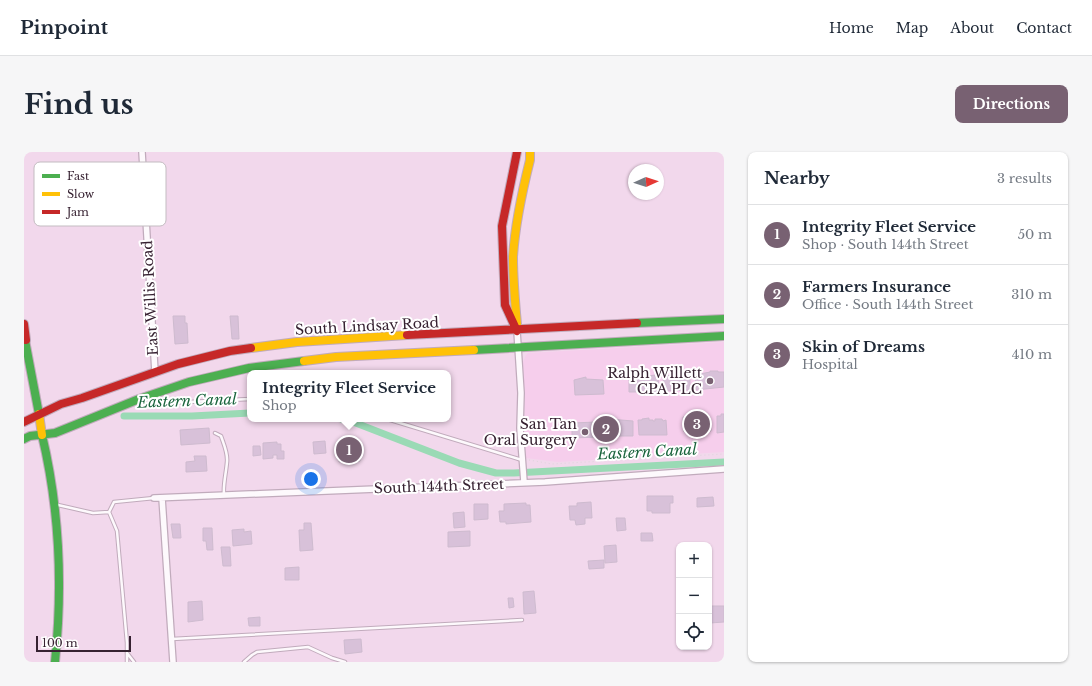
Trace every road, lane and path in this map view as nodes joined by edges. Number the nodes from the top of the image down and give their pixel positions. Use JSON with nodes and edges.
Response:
{"nodes":[{"id":1,"x":142,"y":152,"type":"edge"},
{"id":2,"x":517,"y":152,"type":"edge"},
{"id":3,"x":530,"y":152,"type":"edge"},
{"id":4,"x":143,"y":162,"type":"edge"},
{"id":5,"x":146,"y":226,"type":"edge"},
{"id":6,"x":724,"y":319,"type":"edge"},
{"id":7,"x":24,"y":324,"type":"edge"},
{"id":8,"x":517,"y":331,"type":"junction"},
{"id":9,"x":24,"y":335,"type":"edge"},
{"id":10,"x":724,"y":336,"type":"edge"},
{"id":11,"x":26,"y":345,"type":"junction"},
{"id":12,"x":518,"y":346,"type":"junction"},
{"id":13,"x":155,"y":372,"type":"junction"},
{"id":14,"x":157,"y":392,"type":"junction"},
{"id":15,"x":247,"y":400,"type":"edge"},
{"id":16,"x":39,"y":414,"type":"junction"},
{"id":17,"x":24,"y":422,"type":"edge"},
{"id":18,"x":396,"y":422,"type":"edge"},
{"id":19,"x":215,"y":433,"type":"dead end"},
{"id":20,"x":42,"y":434,"type":"junction"},
{"id":21,"x":24,"y":439,"type":"edge"},
{"id":22,"x":724,"y":454,"type":"edge"},
{"id":23,"x":522,"y":462,"type":"junction"},
{"id":24,"x":724,"y":469,"type":"edge"},
{"id":25,"x":524,"y":480,"type":"junction"},
{"id":26,"x":224,"y":495,"type":"junction"},
{"id":27,"x":154,"y":498,"type":"joint"},
{"id":28,"x":162,"y":498,"type":"junction"},
{"id":29,"x":55,"y":505,"type":"junction"},
{"id":30,"x":109,"y":512,"type":"junction"},
{"id":31,"x":522,"y":620,"type":"dead end"},
{"id":32,"x":171,"y":639,"type":"junction"},
{"id":33,"x":127,"y":653,"type":"junction"},
{"id":34,"x":55,"y":662,"type":"edge"},
{"id":35,"x":127,"y":662,"type":"edge"},
{"id":36,"x":134,"y":662,"type":"edge"},
{"id":37,"x":173,"y":662,"type":"edge"},
{"id":38,"x":244,"y":662,"type":"edge"},
{"id":39,"x":345,"y":662,"type":"edge"}],
"edges":[{"from":1,"to":4,"type":"street","name":"East Willis Road"},
{"from":2,"to":8,"type":"main road"},
{"from":3,"to":8,"type":"main road"},
{"from":5,"to":13,"type":"street","name":"East Willis Road"},
{"from":6,"to":8,"type":"main road","name":"South Lindsay Road"},
{"from":7,"to":11,"type":"main road"},
{"from":8,"to":12,"type":"street"},
{"from":8,"to":13,"type":"main road","name":"South Lindsay Road"},
{"from":9,"to":11,"type":"main road"},
{"from":10,"to":12,"type":"main road","name":"South Lindsay Road"},
{"from":11,"to":16,"type":"main road"},
{"from":12,"to":14,"type":"main road","name":"South Lindsay Road"},
{"from":12,"to":23,"type":"street"},
{"from":13,"to":16,"type":"main road","name":"South Lindsay Road"},
{"from":14,"to":15,"type":"lane"},
{"from":14,"to":20,"type":"main road","name":"South Lindsay Road"},
{"from":16,"to":17,"type":"main road","name":"South Lindsay Road"},
{"from":16,"to":20,"type":"main road"},
{"from":18,"to":23,"type":"lane"},
{"from":19,"to":26,"type":"lane"},
{"from":20,"to":21,"type":"main road","name":"South Lindsay Road"},
{"from":20,"to":29,"type":"main road"},
{"from":22,"to":23,"type":"path"},
{"from":23,"to":25,"type":"street"},
{"from":24,"to":25,"type":"street","name":"South 144th Street"},
{"from":25,"to":26,"type":"street","name":"South 144th Street"},
{"from":26,"to":28,"type":"street","name":"South 144th Street"},
{"from":27,"to":28,"type":"street","name":"South 144th Street"},
{"from":27,"to":30,"type":"lane"},
{"from":28,"to":32,"type":"street"},
{"from":29,"to":30,"type":"lane"},
{"from":29,"to":34,"type":"main road"},
{"from":30,"to":33,"type":"lane"},
{"from":31,"to":32,"type":"lane"},
{"from":32,"to":37,"type":"street"},
{"from":33,"to":35,"type":"lane"},
{"from":33,"to":36,"type":"lane"},
{"from":38,"to":39,"type":"lane"}]}
